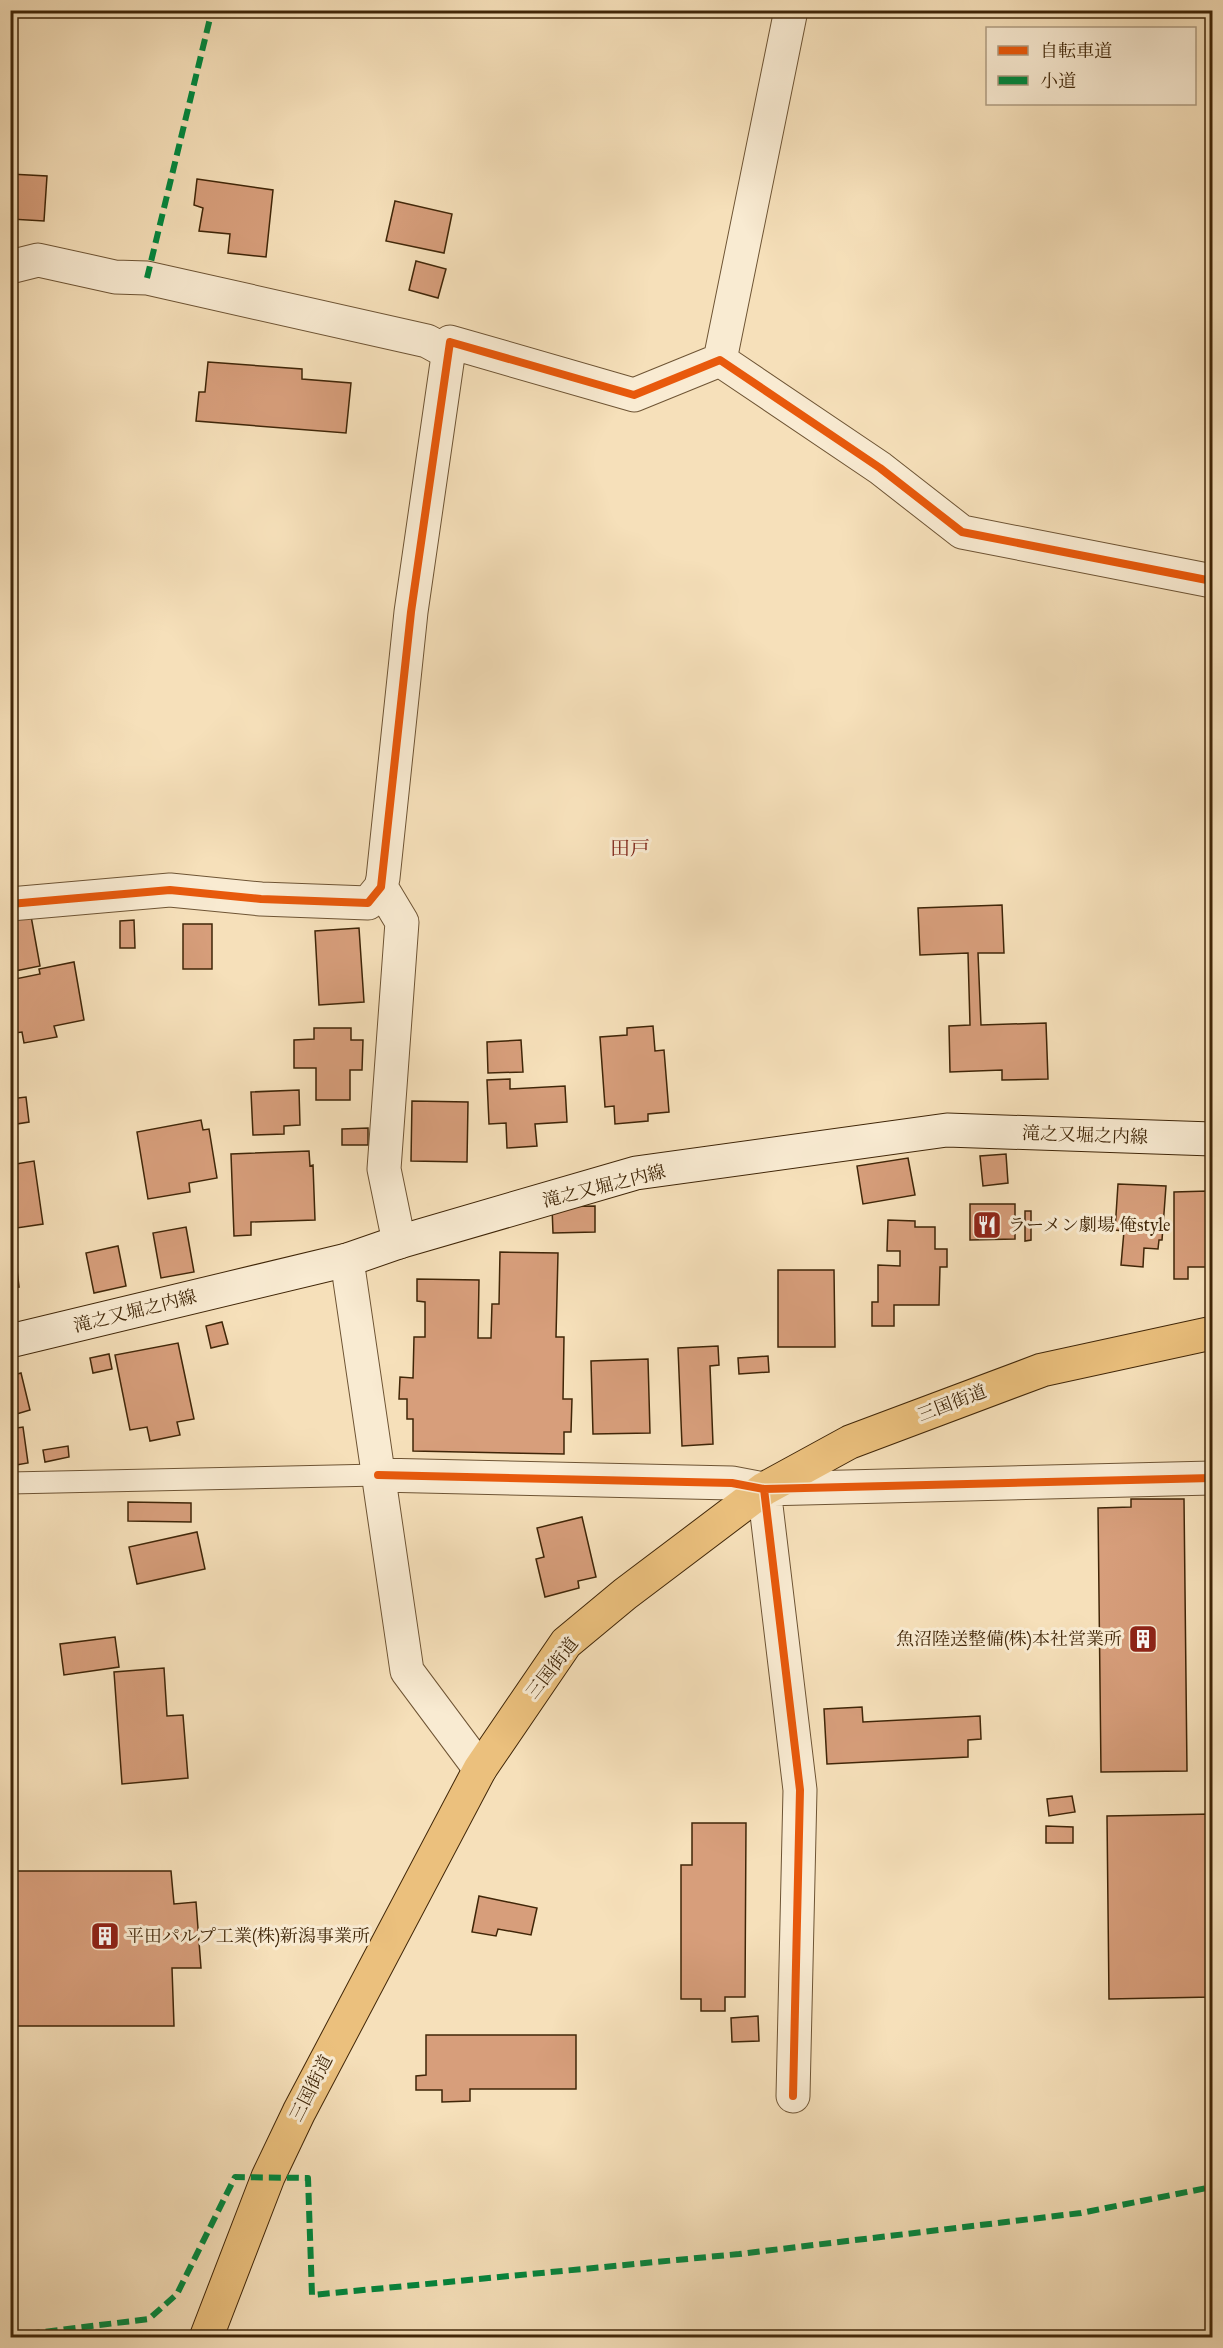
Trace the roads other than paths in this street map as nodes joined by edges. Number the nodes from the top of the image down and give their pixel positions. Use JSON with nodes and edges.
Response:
{"nodes":[{"id":1,"x":791,"y":10,"type":"edge"},
{"id":2,"x":10,"y":267,"type":"edge"},
{"id":3,"x":449,"y":353,"type":"junction"},
{"id":4,"x":720,"y":360,"type":"junction"},
{"id":5,"x":1212,"y":581,"type":"edge"},
{"id":6,"x":381,"y":887,"type":"junction"},
{"id":7,"x":10,"y":904,"type":"edge"},
{"id":8,"x":1212,"y":1139,"type":"edge"},
{"id":9,"x":399,"y":1242,"type":"junction"},
{"id":10,"x":347,"y":1260,"type":"junction"},
{"id":11,"x":1212,"y":1333,"type":"edge"},
{"id":12,"x":10,"y":1341,"type":"edge"},
{"id":13,"x":378,"y":1475,"type":"junction"},
{"id":14,"x":1212,"y":1478,"type":"edge"},
{"id":15,"x":10,"y":1483,"type":"edge"},
{"id":16,"x":764,"y":1489,"type":"junction"},
{"id":17,"x":480,"y":1768,"type":"junction"},
{"id":18,"x":793,"y":2096,"type":"dead end"},
{"id":19,"x":207,"y":2337,"type":"edge"}],
"edges":[{"from":1,"to":4,"type":"street"},
{"from":2,"to":3,"type":"street"},
{"from":3,"to":4,"type":"street"},
{"from":3,"to":6,"type":"street"},
{"from":4,"to":5,"type":"street"},
{"from":6,"to":7,"type":"street"},
{"from":6,"to":9,"type":"street"},
{"from":8,"to":9,"type":"street","name":"滝之又堀之内線"},
{"from":9,"to":10,"type":"street","name":"滝之又堀之内線"},
{"from":10,"to":12,"type":"street","name":"滝之又堀之内線"},
{"from":10,"to":13,"type":"street"},
{"from":11,"to":16,"type":"highway","name":"三国街道"},
{"from":13,"to":15,"type":"lane"},
{"from":13,"to":16,"type":"street"},
{"from":13,"to":17,"type":"street"},
{"from":14,"to":16,"type":"street"},
{"from":16,"to":17,"type":"highway","name":"三国街道"},
{"from":16,"to":18,"type":"street"},
{"from":17,"to":19,"type":"highway","name":"三国街道"}]}
